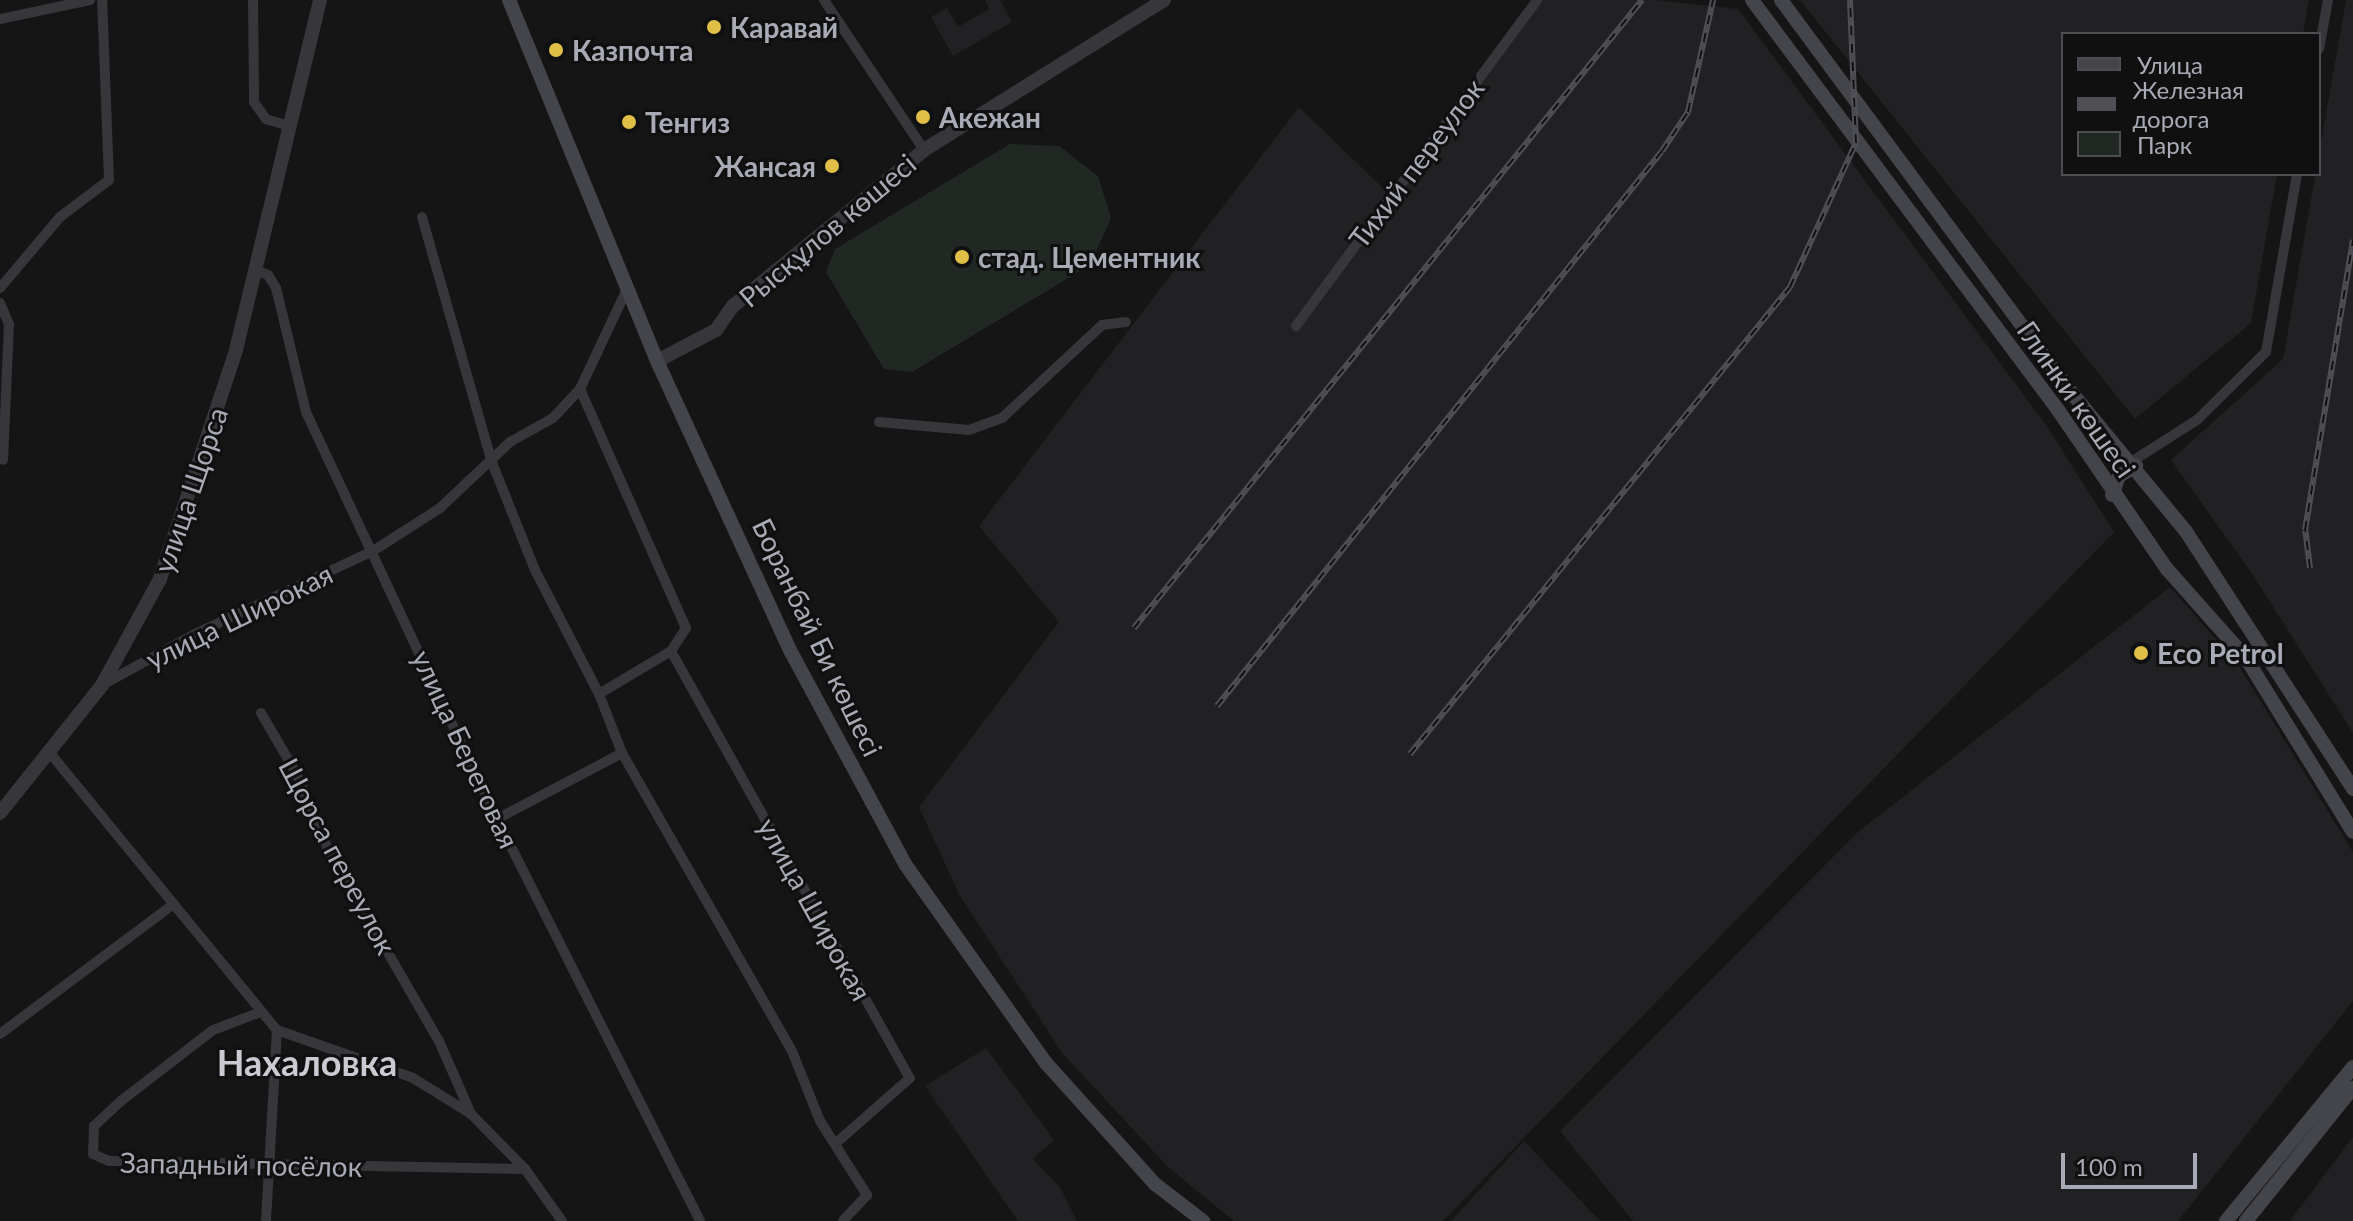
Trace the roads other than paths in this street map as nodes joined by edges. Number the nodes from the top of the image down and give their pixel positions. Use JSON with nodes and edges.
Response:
{"nodes":[{"id":1,"x":90,"y":0,"type":"edge"},
{"id":2,"x":102,"y":0,"type":"edge"},
{"id":3,"x":253,"y":0,"type":"edge"},
{"id":4,"x":320,"y":0,"type":"edge"},
{"id":5,"x":509,"y":0,"type":"edge"},
{"id":6,"x":824,"y":0,"type":"edge"},
{"id":7,"x":1164,"y":0,"type":"edge"},
{"id":8,"x":1537,"y":0,"type":"edge"},
{"id":9,"x":1752,"y":0,"type":"edge"},
{"id":10,"x":1781,"y":0,"type":"edge"},
{"id":11,"x":2328,"y":0,"type":"edge"},
{"id":12,"x":0,"y":19,"type":"edge"},
{"id":13,"x":2321,"y":38,"type":"edge"},
{"id":14,"x":289,"y":126,"type":"junction"},
{"id":15,"x":924,"y":150,"type":"junction"},
{"id":16,"x":2297,"y":176,"type":"edge"},
{"id":17,"x":1937,"y":211,"type":"junction"},
{"id":18,"x":422,"y":217,"type":"dead end"},
{"id":19,"x":1920,"y":229,"type":"junction"},
{"id":20,"x":258,"y":271,"type":"junction"},
{"id":21,"x":0,"y":288,"type":"edge"},
{"id":22,"x":627,"y":289,"type":"junction"},
{"id":23,"x":0,"y":303,"type":"edge"},
{"id":24,"x":1126,"y":322,"type":"dead end"},
{"id":25,"x":1296,"y":326,"type":"dead end"},
{"id":26,"x":657,"y":361,"type":"junction"},
{"id":27,"x":580,"y":389,"type":"junction"},
{"id":28,"x":3,"y":421,"type":"edge"},
{"id":29,"x":879,"y":422,"type":"dead end"},
{"id":30,"x":3,"y":460,"type":"dead end"},
{"id":31,"x":491,"y":460,"type":"junction"},
{"id":32,"x":2134,"y":464,"type":"junction"},
{"id":33,"x":2112,"y":495,"type":"junction"},
{"id":34,"x":373,"y":551,"type":"junction"},
{"id":35,"x":2226,"y":593,"type":"junction"},
{"id":36,"x":2198,"y":605,"type":"junction"},
{"id":37,"x":671,"y":651,"type":"junction"},
{"id":38,"x":102,"y":685,"type":"junction"},
{"id":39,"x":599,"y":694,"type":"junction"},
{"id":40,"x":261,"y":713,"type":"dead end"},
{"id":41,"x":50,"y":753,"type":"junction"},
{"id":42,"x":622,"y":753,"type":"junction"},
{"id":43,"x":2353,"y":789,"type":"edge"},
{"id":44,"x":0,"y":813,"type":"edge"},
{"id":45,"x":497,"y":819,"type":"junction"},
{"id":46,"x":2353,"y":832,"type":"edge"},
{"id":47,"x":171,"y":906,"type":"junction"},
{"id":48,"x":258,"y":1013,"type":"junction"},
{"id":49,"x":277,"y":1030,"type":"junction"},
{"id":50,"x":0,"y":1034,"type":"edge"},
{"id":51,"x":2353,"y":1067,"type":"edge"},
{"id":52,"x":2353,"y":1088,"type":"edge"},
{"id":53,"x":471,"y":1114,"type":"junction"},
{"id":54,"x":835,"y":1144,"type":"junction"},
{"id":55,"x":269,"y":1164,"type":"junction"},
{"id":56,"x":525,"y":1169,"type":"junction"},
{"id":57,"x":266,"y":1221,"type":"edge"},
{"id":58,"x":562,"y":1221,"type":"edge"},
{"id":59,"x":700,"y":1221,"type":"edge"},
{"id":60,"x":843,"y":1221,"type":"edge"},
{"id":61,"x":1203,"y":1221,"type":"edge"},
{"id":62,"x":2226,"y":1221,"type":"edge"},
{"id":63,"x":2246,"y":1221,"type":"edge"}],
"edges":[{"from":1,"to":12,"type":"street"},
{"from":2,"to":21,"type":"street"},
{"from":3,"to":14,"type":"street"},
{"from":4,"to":14,"type":"street","name":"улица Щорса"},
{"from":5,"to":22,"type":"main road","name":"Боранбай Би көшесі"},
{"from":6,"to":15,"type":"street"},
{"from":7,"to":15,"type":"street","name":"Рысқұлов көшесі"},
{"from":8,"to":25,"type":"street","name":"Тихий переулок"},
{"from":9,"to":19,"type":"main road","name":"Глинки көшесі"},
{"from":10,"to":17,"type":"main road","name":"Глинки көшесі"},
{"from":11,"to":13,"type":"street"},
{"from":14,"to":20,"type":"street","name":"улица Щорса"},
{"from":15,"to":26,"type":"street","name":"Рысқұлов көшесі"},
{"from":16,"to":32,"type":"street"},
{"from":17,"to":19,"type":"street"},
{"from":17,"to":32,"type":"main road","name":"Глинки көшесі"},
{"from":18,"to":31,"type":"street"},
{"from":19,"to":33,"type":"main road","name":"Глинки көшесі"},
{"from":20,"to":34,"type":"street","name":"улица Береговая"},
{"from":20,"to":38,"type":"street","name":"улица Щорса"},
{"from":22,"to":26,"type":"main road","name":"Боранбай Би көшесі"},
{"from":22,"to":27,"type":"street","name":"улица Широкая"},
{"from":23,"to":28,"type":"street"},
{"from":24,"to":29,"type":"street"},
{"from":26,"to":61,"type":"main road","name":"Боранбай Би көшесі"},
{"from":27,"to":31,"type":"street","name":"улица Широкая"},
{"from":27,"to":37,"type":"street"},
{"from":28,"to":30,"type":"street"},
{"from":31,"to":34,"type":"street","name":"улица Широкая"},
{"from":31,"to":39,"type":"street"},
{"from":32,"to":33,"type":"main road"},
{"from":32,"to":35,"type":"main road","name":"Глинки көшесі"},
{"from":33,"to":36,"type":"main road","name":"Глинки көшесі"},
{"from":34,"to":38,"type":"street","name":"улица Широкая"},
{"from":34,"to":45,"type":"street","name":"улица Береговая"},
{"from":35,"to":36,"type":"main road"},
{"from":35,"to":43,"type":"main road","name":"Глинки көшесі"},
{"from":36,"to":46,"type":"main road","name":"Глинки көшесі"},
{"from":37,"to":39,"type":"street"},
{"from":37,"to":54,"type":"street","name":"улица Широкая"},
{"from":38,"to":41,"type":"street","name":"улица Щорса"},
{"from":39,"to":42,"type":"street"},
{"from":40,"to":53,"type":"street","name":"Щорса переулок"},
{"from":41,"to":44,"type":"street","name":"улица Щорса"},
{"from":41,"to":47,"type":"street"},
{"from":42,"to":45,"type":"street"},
{"from":42,"to":54,"type":"street"},
{"from":45,"to":59,"type":"street","name":"улица Береговая"},
{"from":47,"to":48,"type":"street"},
{"from":47,"to":50,"type":"street"},
{"from":48,"to":49,"type":"street"},
{"from":48,"to":55,"type":"street","name":"Западный посёлок"},
{"from":49,"to":53,"type":"street"},
{"from":49,"to":55,"type":"street"},
{"from":51,"to":62,"type":"main road"},
{"from":52,"to":63,"type":"main road"},
{"from":53,"to":56,"type":"street"},
{"from":54,"to":60,"type":"street"},
{"from":55,"to":56,"type":"street","name":"Западный посёлок"},
{"from":55,"to":57,"type":"street"},
{"from":56,"to":58,"type":"street"}]}
